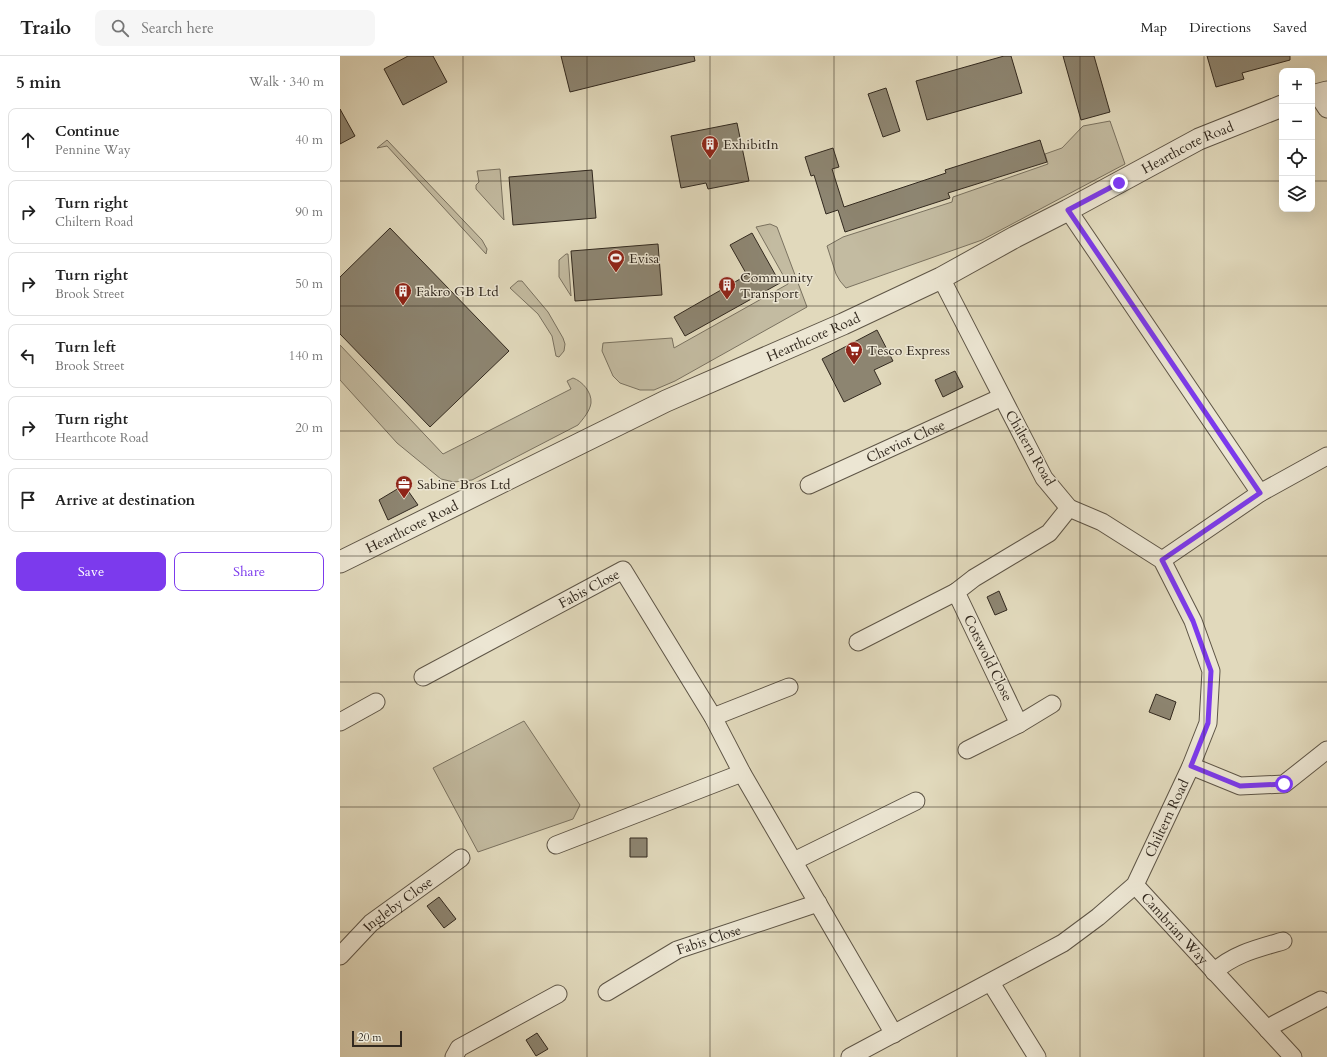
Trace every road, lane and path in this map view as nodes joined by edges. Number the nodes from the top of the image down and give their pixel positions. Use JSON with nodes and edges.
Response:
{"nodes":[{"id":1,"x":1279,"y":107,"type":"edge"},
{"id":2,"x":1068,"y":210,"type":"junction"},
{"id":3,"x":941,"y":278,"type":"junction"},
{"id":4,"x":1002,"y":397,"type":"junction"},
{"id":5,"x":1327,"y":456,"type":"edge"},
{"id":6,"x":809,"y":485,"type":"dead end"},
{"id":7,"x":1260,"y":493,"type":"junction"},
{"id":8,"x":1069,"y":508,"type":"junction"},
{"id":9,"x":1162,"y":560,"type":"junction"},
{"id":10,"x":340,"y":562,"type":"edge"},
{"id":11,"x":956,"y":592,"type":"junction"},
{"id":12,"x":858,"y":642,"type":"dead end"},
{"id":13,"x":423,"y":677,"type":"dead end"},
{"id":14,"x":789,"y":687,"type":"dead end"},
{"id":15,"x":376,"y":702,"type":"dead end"},
{"id":16,"x":1052,"y":704,"type":"dead end"},
{"id":17,"x":713,"y":717,"type":"junction"},
{"id":18,"x":340,"y":722,"type":"edge"},
{"id":19,"x":1019,"y":724,"type":"junction"},
{"id":20,"x":967,"y":750,"type":"dead end"},
{"id":21,"x":1327,"y":750,"type":"edge"},
{"id":22,"x":1191,"y":766,"type":"junction"},
{"id":23,"x":742,"y":773,"type":"junction"},
{"id":24,"x":916,"y":801,"type":"dead end"},
{"id":25,"x":556,"y":844,"type":"dead end"},
{"id":26,"x":461,"y":858,"type":"dead end"},
{"id":27,"x":794,"y":861,"type":"junction"},
{"id":28,"x":1134,"y":885,"type":"junction"},
{"id":29,"x":818,"y":904,"type":"junction"},
{"id":30,"x":1283,"y":941,"type":"dead end"},
{"id":31,"x":340,"y":956,"type":"edge"},
{"id":32,"x":1214,"y":972,"type":"junction"},
{"id":33,"x":991,"y":983,"type":"junction"},
{"id":34,"x":607,"y":992,"type":"dead end"},
{"id":35,"x":558,"y":994,"type":"dead end"},
{"id":36,"x":1322,"y":1000,"type":"dead end"},
{"id":37,"x":1268,"y":1030,"type":"junction"},
{"id":38,"x":894,"y":1034,"type":"junction"},
{"id":39,"x":454,"y":1057,"type":"edge"},
{"id":40,"x":850,"y":1057,"type":"edge"},
{"id":41,"x":1038,"y":1057,"type":"edge"},
{"id":42,"x":1293,"y":1057,"type":"edge"}],
"edges":[{"from":1,"to":2,"type":"street","name":"Hearthcote Road"},
{"from":2,"to":3,"type":"street","name":"Hearthcote Road"},
{"from":2,"to":7,"type":"street"},
{"from":3,"to":4,"type":"street","name":"Chiltern Road"},
{"from":3,"to":10,"type":"street","name":"Hearthcote Road"},
{"from":4,"to":6,"type":"street","name":"Cheviot Close"},
{"from":4,"to":8,"type":"street","name":"Chiltern Road"},
{"from":5,"to":7,"type":"street"},
{"from":7,"to":9,"type":"street"},
{"from":8,"to":9,"type":"street","name":"Chiltern Road"},
{"from":8,"to":11,"type":"street"},
{"from":9,"to":22,"type":"street","name":"Chiltern Road"},
{"from":11,"to":12,"type":"street"},
{"from":11,"to":19,"type":"street","name":"Cotswold Close"},
{"from":13,"to":17,"type":"street","name":"Fabis Close"},
{"from":14,"to":17,"type":"street"},
{"from":15,"to":18,"type":"street"},
{"from":16,"to":19,"type":"street"},
{"from":17,"to":23,"type":"street","name":"Fabis Close"},
{"from":19,"to":20,"type":"street"},
{"from":21,"to":22,"type":"street"},
{"from":22,"to":28,"type":"street","name":"Chiltern Road"},
{"from":23,"to":25,"type":"street"},
{"from":23,"to":27,"type":"street","name":"Fabis Close"},
{"from":24,"to":27,"type":"street"},
{"from":26,"to":31,"type":"street","name":"Ingleby Close"},
{"from":27,"to":29,"type":"street","name":"Fabis Close"},
{"from":28,"to":32,"type":"street","name":"Cambrian Way"},
{"from":28,"to":33,"type":"street","name":"Chiltern Road"},
{"from":29,"to":34,"type":"street","name":"Fabis Close"},
{"from":29,"to":38,"type":"street","name":"Fabis Close"},
{"from":30,"to":32,"type":"street","name":"Cambrian Way"},
{"from":32,"to":37,"type":"street","name":"Cambrian Way"},
{"from":33,"to":38,"type":"street","name":"Chiltern Road"},
{"from":33,"to":41,"type":"street"},
{"from":35,"to":39,"type":"street"},
{"from":36,"to":37,"type":"street"},
{"from":37,"to":42,"type":"street","name":"Cambrian Way"},
{"from":38,"to":40,"type":"street","name":"Chiltern Road"}]}
